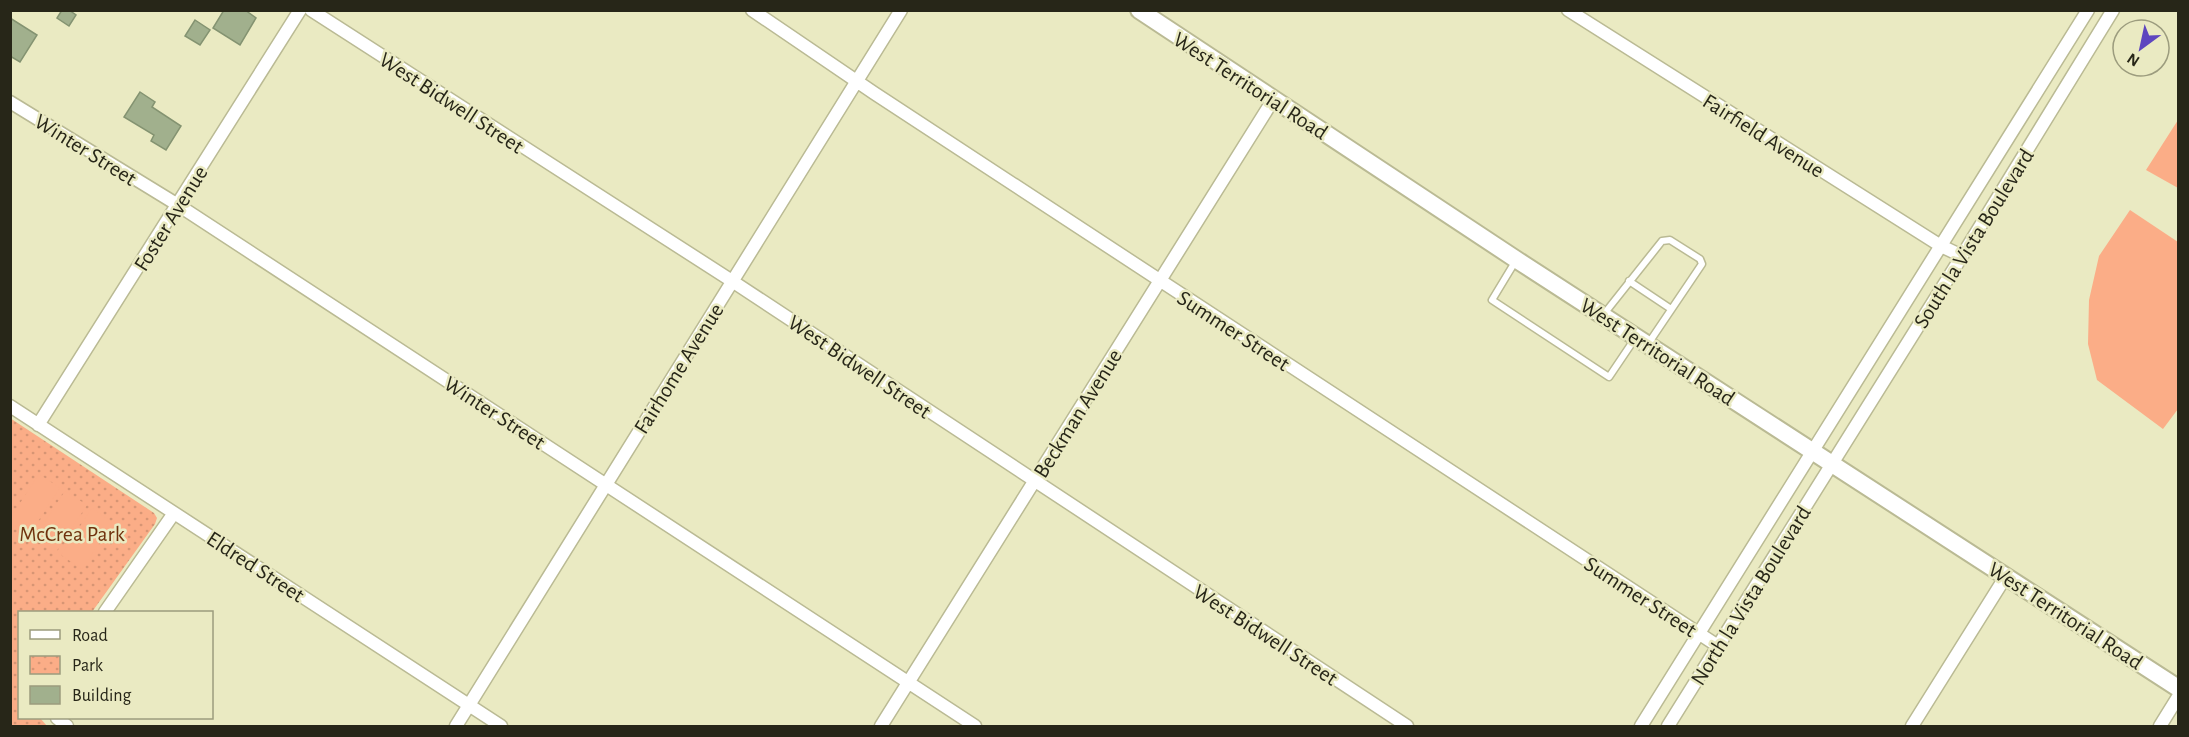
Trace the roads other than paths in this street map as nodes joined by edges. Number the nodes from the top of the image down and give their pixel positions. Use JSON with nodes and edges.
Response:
{"nodes":[{"id":1,"x":300,"y":10,"type":"edge"},
{"id":2,"x":311,"y":10,"type":"edge"},
{"id":3,"x":752,"y":10,"type":"edge"},
{"id":4,"x":901,"y":10,"type":"edge"},
{"id":5,"x":1139,"y":10,"type":"edge"},
{"id":6,"x":1568,"y":10,"type":"edge"},
{"id":7,"x":2088,"y":10,"type":"edge"},
{"id":8,"x":2113,"y":10,"type":"edge"},
{"id":9,"x":856,"y":81,"type":"junction"},
{"id":10,"x":1273,"y":100,"type":"junction"},
{"id":11,"x":10,"y":102,"type":"edge"},
{"id":12,"x":178,"y":206,"type":"junction"},
{"id":13,"x":1941,"y":246,"type":"junction"},
{"id":14,"x":1962,"y":256,"type":"junction"},
{"id":15,"x":1516,"y":260,"type":"junction"},
{"id":16,"x":1159,"y":280,"type":"junction"},
{"id":17,"x":732,"y":281,"type":"junction"},
{"id":18,"x":1629,"y":281,"type":"junction"},
{"id":19,"x":1671,"y":309,"type":"junction"},
{"id":20,"x":1603,"y":315,"type":"junction"},
{"id":21,"x":1642,"y":340,"type":"junction"},
{"id":22,"x":10,"y":406,"type":"edge"},
{"id":23,"x":38,"y":425,"type":"junction"},
{"id":24,"x":1813,"y":452,"type":"junction"},
{"id":25,"x":1833,"y":464,"type":"junction"},
{"id":26,"x":1035,"y":483,"type":"junction"},
{"id":27,"x":606,"y":484,"type":"junction"},
{"id":28,"x":174,"y":513,"type":"junction"},
{"id":29,"x":2006,"y":576,"type":"junction"},
{"id":30,"x":106,"y":611,"type":"edge"},
{"id":31,"x":1699,"y":634,"type":"junction"},
{"id":32,"x":1718,"y":646,"type":"junction"},
{"id":33,"x":908,"y":682,"type":"junction"},
{"id":34,"x":2178,"y":688,"type":"edge"},
{"id":35,"x":2178,"y":697,"type":"edge"},
{"id":36,"x":469,"y":705,"type":"junction"},
{"id":37,"x":456,"y":726,"type":"edge"},
{"id":38,"x":501,"y":726,"type":"edge"},
{"id":39,"x":881,"y":726,"type":"edge"},
{"id":40,"x":975,"y":726,"type":"edge"},
{"id":41,"x":1407,"y":726,"type":"edge"},
{"id":42,"x":1641,"y":726,"type":"edge"},
{"id":43,"x":1668,"y":726,"type":"edge"},
{"id":44,"x":1912,"y":726,"type":"edge"},
{"id":45,"x":2160,"y":726,"type":"edge"}],
"edges":[{"from":1,"to":12,"type":"street","name":"Foster Avenue"},
{"from":2,"to":17,"type":"street","name":"West Bidwell Street"},
{"from":3,"to":9,"type":"street","name":"Summer Street"},
{"from":4,"to":9,"type":"street","name":"Fairhome Avenue"},
{"from":5,"to":10,"type":"street","name":"West Territorial Road"},
{"from":6,"to":13,"type":"street","name":"Fairfield Avenue"},
{"from":7,"to":13,"type":"street","name":"South la Vista Boulevard"},
{"from":8,"to":14,"type":"street","name":"South la Vista Boulevard"},
{"from":9,"to":16,"type":"street","name":"Summer Street"},
{"from":9,"to":17,"type":"street","name":"Fairhome Avenue"},
{"from":10,"to":15,"type":"street","name":"West Territorial Road"},
{"from":10,"to":16,"type":"street","name":"Beckman Avenue"},
{"from":11,"to":12,"type":"street","name":"Winter Street"},
{"from":12,"to":23,"type":"street","name":"Foster Avenue"},
{"from":12,"to":27,"type":"street","name":"Winter Street"},
{"from":13,"to":14,"type":"street","name":"Fairfield Avenue"},
{"from":13,"to":24,"type":"street","name":"South la Vista Boulevard"},
{"from":14,"to":25,"type":"street","name":"South la Vista Boulevard"},
{"from":15,"to":20,"type":"street","name":"West Territorial Road"},
{"from":15,"to":21,"type":"lane"},
{"from":16,"to":26,"type":"street","name":"Beckman Avenue"},
{"from":16,"to":31,"type":"street","name":"Summer Street"},
{"from":17,"to":26,"type":"street","name":"West Bidwell Street"},
{"from":17,"to":27,"type":"street","name":"Fairhome Avenue"},
{"from":18,"to":19,"type":"lane"},
{"from":18,"to":19,"type":"lane"},
{"from":18,"to":20,"type":"lane"},
{"from":19,"to":21,"type":"lane"},
{"from":20,"to":21,"type":"street","name":"West Territorial Road"},
{"from":21,"to":24,"type":"street","name":"West Territorial Road"},
{"from":22,"to":23,"type":"street","name":"Eldred Street"},
{"from":23,"to":28,"type":"street","name":"Eldred Street"},
{"from":24,"to":25,"type":"street","name":"West Territorial Road"},
{"from":24,"to":31,"type":"street","name":"North la Vista Boulevard"},
{"from":25,"to":29,"type":"street","name":"West Territorial Road"},
{"from":25,"to":32,"type":"street","name":"North la Vista Boulevard"},
{"from":26,"to":33,"type":"street","name":"Beckman Avenue"},
{"from":26,"to":41,"type":"street","name":"West Bidwell Street"},
{"from":27,"to":33,"type":"street","name":"Winter Street"},
{"from":27,"to":36,"type":"street","name":"Fairhome Avenue"},
{"from":28,"to":30,"type":"street"},
{"from":28,"to":36,"type":"street","name":"Eldred Street"},
{"from":29,"to":34,"type":"street","name":"West Territorial Road"},
{"from":29,"to":44,"type":"street"},
{"from":31,"to":32,"type":"street","name":"Summer Street"},
{"from":31,"to":42,"type":"street","name":"North la Vista Boulevard"},
{"from":32,"to":43,"type":"street","name":"North la Vista Boulevard"},
{"from":33,"to":39,"type":"street","name":"Beckman Avenue"},
{"from":33,"to":40,"type":"street","name":"Winter Street"},
{"from":35,"to":45,"type":"street"},
{"from":36,"to":37,"type":"street","name":"Fairhome Avenue"},
{"from":36,"to":38,"type":"street","name":"Eldred Street"}]}
